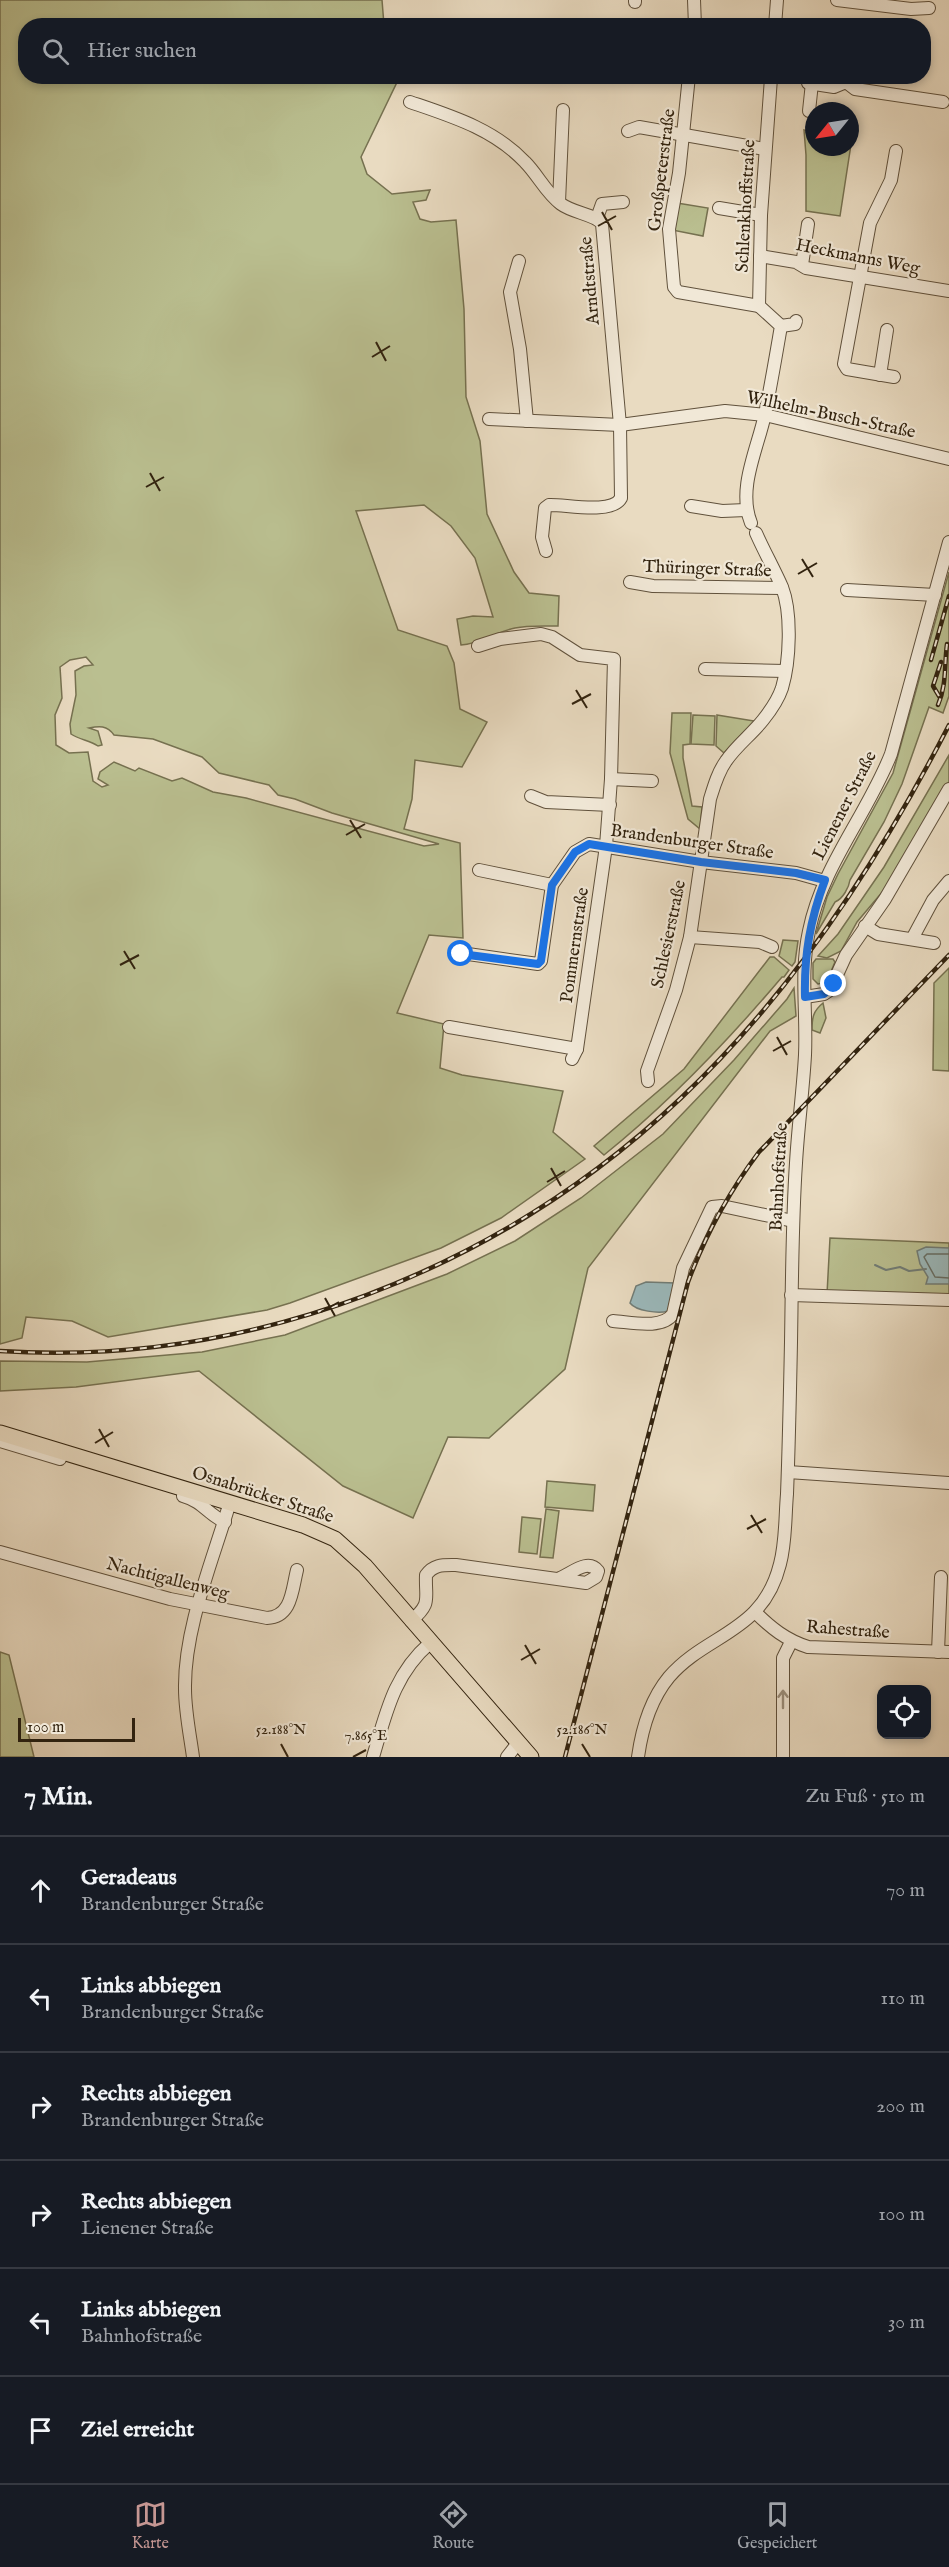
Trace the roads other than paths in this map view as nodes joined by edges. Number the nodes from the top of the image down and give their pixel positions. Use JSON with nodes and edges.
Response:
{"nodes":[{"id":1,"x":694,"y":0,"type":"edge"},
{"id":2,"x":777,"y":0,"type":"edge"},
{"id":3,"x":837,"y":0,"type":"edge"},
{"id":4,"x":929,"y":8,"type":"dead end"},
{"id":5,"x":694,"y":18,"type":"edge"},
{"id":6,"x":776,"y":18,"type":"edge"},
{"id":7,"x":688,"y":84,"type":"edge"},
{"id":8,"x":766,"y":84,"type":"edge"},
{"id":9,"x":810,"y":84,"type":"edge"},
{"id":10,"x":816,"y":84,"type":"edge"},
{"id":11,"x":841,"y":84,"type":"edge"},
{"id":12,"x":849,"y":84,"type":"edge"},
{"id":13,"x":410,"y":102,"type":"dead end"},
{"id":14,"x":809,"y":102,"type":"edge"},
{"id":15,"x":943,"y":102,"type":"dead end"},
{"id":16,"x":563,"y":110,"type":"dead end"},
{"id":17,"x":628,"y":131,"type":"dead end"},
{"id":18,"x":685,"y":135,"type":"junction"},
{"id":19,"x":765,"y":149,"type":"junction"},
{"id":20,"x":896,"y":151,"type":"dead end"},
{"id":21,"x":559,"y":202,"type":"junction"},
{"id":22,"x":623,"y":202,"type":"dead end"},
{"id":23,"x":719,"y":208,"type":"dead end"},
{"id":24,"x":761,"y":215,"type":"junction"},
{"id":25,"x":597,"y":218,"type":"junction"},
{"id":26,"x":808,"y":224,"type":"dead end"},
{"id":27,"x":760,"y":256,"type":"junction"},
{"id":28,"x":519,"y":261,"type":"dead end"},
{"id":29,"x":802,"y":265,"type":"junction"},
{"id":30,"x":861,"y":277,"type":"junction"},
{"id":31,"x":949,"y":291,"type":"edge"},
{"id":32,"x":759,"y":306,"type":"junction"},
{"id":33,"x":796,"y":321,"type":"dead end"},
{"id":34,"x":781,"y":326,"type":"junction"},
{"id":35,"x":887,"y":330,"type":"dead end"},
{"id":36,"x":880,"y":375,"type":"junction"},
{"id":37,"x":894,"y":377,"type":"dead end"},
{"id":38,"x":765,"y":415,"type":"junction"},
{"id":39,"x":489,"y":419,"type":"dead end"},
{"id":40,"x":527,"y":421,"type":"junction"},
{"id":41,"x":620,"y":425,"type":"junction"},
{"id":42,"x":949,"y":459,"type":"edge"},
{"id":43,"x":691,"y":506,"type":"dead end"},
{"id":44,"x":746,"y":510,"type":"junction"},
{"id":45,"x":949,"y":542,"type":"edge"},
{"id":46,"x":546,"y":551,"type":"dead end"},
{"id":47,"x":630,"y":582,"type":"dead end"},
{"id":48,"x":782,"y":588,"type":"junction"},
{"id":49,"x":847,"y":590,"type":"dead end"},
{"id":50,"x":935,"y":596,"type":"junction"},
{"id":51,"x":478,"y":646,"type":"dead end"},
{"id":52,"x":705,"y":669,"type":"dead end"},
{"id":53,"x":786,"y":671,"type":"junction"},
{"id":54,"x":611,"y":779,"type":"junction"},
{"id":55,"x":652,"y":781,"type":"dead end"},
{"id":56,"x":949,"y":789,"type":"edge"},
{"id":57,"x":531,"y":796,"type":"dead end"},
{"id":58,"x":610,"y":805,"type":"junction"},
{"id":59,"x":606,"y":846,"type":"junction"},
{"id":60,"x":701,"y":862,"type":"junction"},
{"id":61,"x":479,"y":870,"type":"dead end"},
{"id":62,"x":825,"y":880,"type":"junction"},
{"id":63,"x":949,"y":881,"type":"edge"},
{"id":64,"x":552,"y":885,"type":"junction"},
{"id":65,"x":865,"y":926,"type":"junction"},
{"id":66,"x":690,"y":937,"type":"junction"},
{"id":67,"x":912,"y":939,"type":"junction"},
{"id":68,"x":934,"y":943,"type":"dead end"},
{"id":69,"x":772,"y":946,"type":"dead end"},
{"id":70,"x":461,"y":954,"type":"dead end"},
{"id":71,"x":805,"y":997,"type":"junction"},
{"id":72,"x":449,"y":1027,"type":"dead end"},
{"id":73,"x":648,"y":1082,"type":"dead end"},
{"id":74,"x":793,"y":1221,"type":"junction"},
{"id":75,"x":791,"y":1295,"type":"junction"},
{"id":76,"x":949,"y":1300,"type":"edge"},
{"id":77,"x":613,"y":1321,"type":"dead end"},
{"id":78,"x":0,"y":1433,"type":"edge"},
{"id":79,"x":0,"y":1441,"type":"edge"},
{"id":80,"x":788,"y":1472,"type":"junction"},
{"id":81,"x":949,"y":1483,"type":"edge"},
{"id":82,"x":230,"y":1502,"type":"junction"},
{"id":83,"x":225,"y":1522,"type":"junction"},
{"id":84,"x":0,"y":1552,"type":"edge"},
{"id":85,"x":297,"y":1570,"type":"dead end"},
{"id":86,"x":941,"y":1577,"type":"dead end"},
{"id":87,"x":560,"y":1578,"type":"dead end"},
{"id":88,"x":199,"y":1606,"type":"junction"},
{"id":89,"x":755,"y":1612,"type":"junction"},
{"id":90,"x":411,"y":1621,"type":"junction"},
{"id":91,"x":791,"y":1642,"type":"junction"},
{"id":92,"x":430,"y":1643,"type":"junction"},
{"id":93,"x":943,"y":1652,"type":"edge"},
{"id":94,"x":518,"y":1743,"type":"junction"},
{"id":95,"x":193,"y":1757,"type":"edge"},
{"id":96,"x":373,"y":1757,"type":"edge"},
{"id":97,"x":507,"y":1757,"type":"edge"},
{"id":98,"x":531,"y":1757,"type":"edge"},
{"id":99,"x":638,"y":1757,"type":"edge"},
{"id":100,"x":783,"y":1757,"type":"edge"}],
"edges":[{"from":1,"to":5,"type":"street"},
{"from":2,"to":6,"type":"street"},
{"from":3,"to":4,"type":"street"},
{"from":7,"to":18,"type":"street","name":"Großpeterstraße"},
{"from":8,"to":19,"type":"street","name":"Schlenkhoffstraße"},
{"from":9,"to":14,"type":"street"},
{"from":10,"to":11,"type":"street"},
{"from":12,"to":15,"type":"street"},
{"from":13,"to":21,"type":"street","name":"Arndtstraße"},
{"from":16,"to":21,"type":"street"},
{"from":17,"to":18,"type":"street"},
{"from":18,"to":19,"type":"street"},
{"from":18,"to":32,"type":"street","name":"Großpeterstraße"},
{"from":19,"to":24,"type":"street","name":"Schlenkhoffstraße"},
{"from":20,"to":30,"type":"street"},
{"from":21,"to":25,"type":"street","name":"Arndtstraße"},
{"from":22,"to":25,"type":"street"},
{"from":23,"to":24,"type":"street"},
{"from":24,"to":27,"type":"street","name":"Schlenkhoffstraße"},
{"from":25,"to":41,"type":"street","name":"Arndtstraße"},
{"from":26,"to":29,"type":"street"},
{"from":27,"to":29,"type":"street","name":"Heckmanns Weg"},
{"from":27,"to":32,"type":"street","name":"Schlenkhoffstraße"},
{"from":28,"to":40,"type":"street"},
{"from":29,"to":30,"type":"street","name":"Heckmanns Weg"},
{"from":30,"to":31,"type":"street","name":"Heckmanns Weg"},
{"from":30,"to":36,"type":"street"},
{"from":32,"to":34,"type":"street"},
{"from":33,"to":34,"type":"street"},
{"from":34,"to":38,"type":"street"},
{"from":35,"to":36,"type":"street"},
{"from":36,"to":37,"type":"street"},
{"from":38,"to":41,"type":"street","name":"Wilhelm-Busch-Straße"},
{"from":38,"to":42,"type":"street","name":"Wilhelm-Busch-Straße"},
{"from":38,"to":44,"type":"street","name":"Schlesierstraße"},
{"from":39,"to":40,"type":"street","name":"Wilhelm-Busch-Straße"},
{"from":40,"to":41,"type":"street","name":"Wilhelm-Busch-Straße"},
{"from":41,"to":46,"type":"street","name":"Arndtstraße"},
{"from":43,"to":44,"type":"street"},
{"from":44,"to":48,"type":"street","name":"Schlesierstraße"},
{"from":45,"to":50,"type":"street","name":"Lienener Straße"},
{"from":47,"to":48,"type":"street","name":"Thüringer Straße"},
{"from":48,"to":53,"type":"street","name":"Schlesierstraße"},
{"from":49,"to":50,"type":"street"},
{"from":50,"to":62,"type":"street","name":"Lienener Straße"},
{"from":51,"to":54,"type":"street","name":"Pommernstraße"},
{"from":52,"to":53,"type":"street"},
{"from":53,"to":60,"type":"street","name":"Schlesierstraße"},
{"from":54,"to":55,"type":"street"},
{"from":54,"to":58,"type":"street","name":"Pommernstraße"},
{"from":56,"to":65,"type":"street"},
{"from":57,"to":58,"type":"street"},
{"from":58,"to":59,"type":"street","name":"Pommernstraße"},
{"from":59,"to":60,"type":"street","name":"Brandenburger Straße"},
{"from":59,"to":64,"type":"street","name":"Brandenburger Straße"},
{"from":59,"to":72,"type":"street","name":"Pommernstraße"},
{"from":60,"to":62,"type":"street","name":"Brandenburger Straße"},
{"from":60,"to":66,"type":"street","name":"Schlesierstraße"},
{"from":61,"to":64,"type":"street"},
{"from":62,"to":71,"type":"street","name":"Lienener Straße"},
{"from":63,"to":67,"type":"street"},
{"from":64,"to":70,"type":"street","name":"Brandenburger Straße"},
{"from":65,"to":67,"type":"street"},
{"from":65,"to":71,"type":"street"},
{"from":66,"to":69,"type":"street"},
{"from":66,"to":73,"type":"street","name":"Schlesierstraße"},
{"from":67,"to":68,"type":"street"},
{"from":71,"to":74,"type":"street","name":"Bahnhofstraße"},
{"from":74,"to":75,"type":"street","name":"Bahnhofstraße"},
{"from":74,"to":77,"type":"street"},
{"from":75,"to":76,"type":"street"},
{"from":75,"to":80,"type":"street","name":"Bahnhofstraße"},
{"from":78,"to":82,"type":"main road","name":"Osnabrücker Straße"},
{"from":79,"to":83,"type":"street","name":"Osnabrücker Straße"},
{"from":80,"to":81,"type":"street"},
{"from":80,"to":89,"type":"street","name":"Bahnhofstraße"},
{"from":82,"to":83,"type":"street"},
{"from":82,"to":90,"type":"main road","name":"Osnabrücker Straße"},
{"from":83,"to":88,"type":"street"},
{"from":84,"to":88,"type":"street","name":"Nachtigallenweg"},
{"from":85,"to":88,"type":"street","name":"Nachtigallenweg"},
{"from":86,"to":93,"type":"street"},
{"from":87,"to":90,"type":"street"},
{"from":88,"to":95,"type":"street"},
{"from":89,"to":91,"type":"street","name":"Rahestraße"},
{"from":89,"to":99,"type":"street","name":"Bahnhofstraße"},
{"from":90,"to":92,"type":"main road","name":"Osnabrücker Straße"},
{"from":91,"to":93,"type":"street","name":"Rahestraße"},
{"from":100,"to":91,"type":"street","one_way":true},
{"from":92,"to":94,"type":"main road","name":"Osnabrücker Straße"},
{"from":92,"to":96,"type":"street"},
{"from":94,"to":97,"type":"street"},
{"from":94,"to":98,"type":"main road","name":"Osnabrücker Straße"}]}
